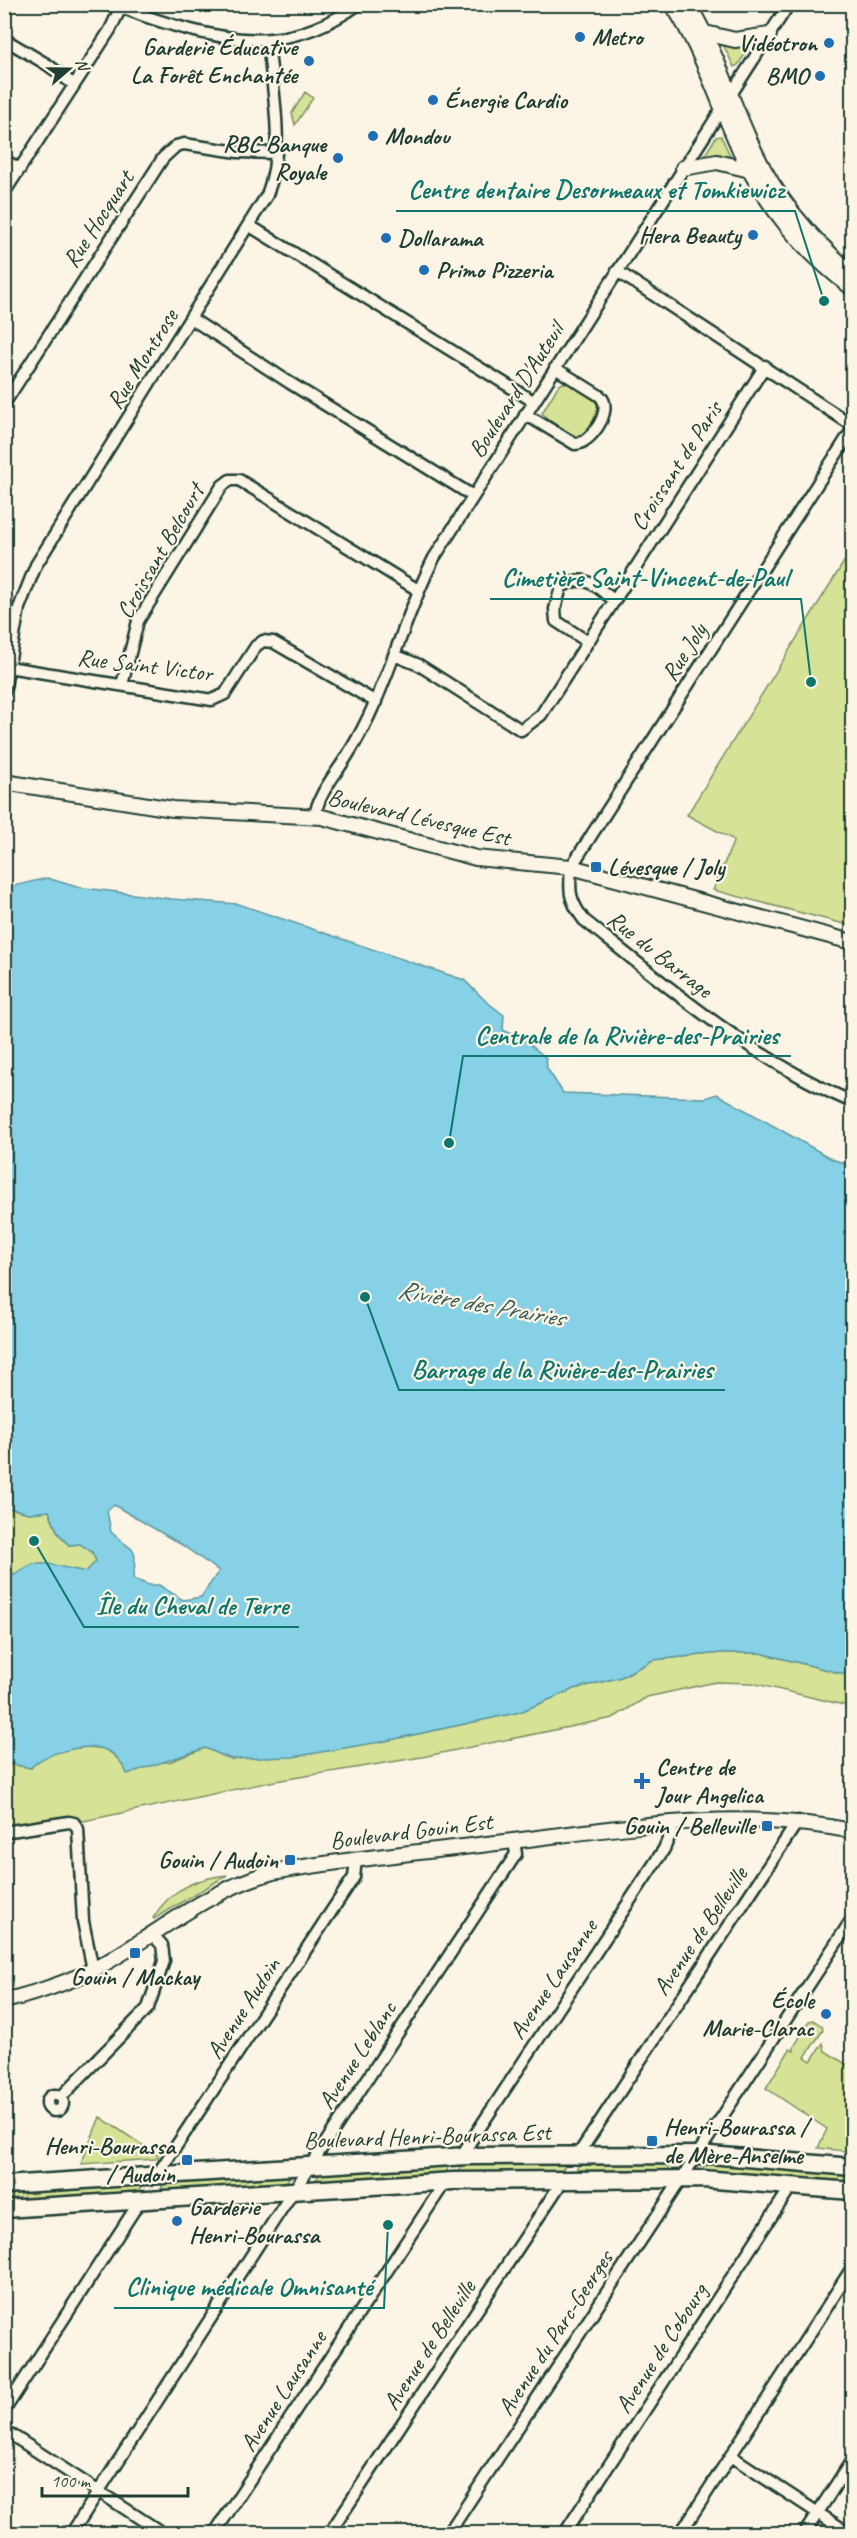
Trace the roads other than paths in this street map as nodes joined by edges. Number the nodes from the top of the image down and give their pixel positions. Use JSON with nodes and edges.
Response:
{"nodes":[{"id":1,"x":360,"y":4,"type":"edge"},
{"id":2,"x":672,"y":4,"type":"edge"},
{"id":3,"x":688,"y":4,"type":"edge"},
{"id":4,"x":789,"y":4,"type":"edge"},
{"id":5,"x":118,"y":6,"type":"edge"},
{"id":6,"x":705,"y":33,"type":"junction"},
{"id":7,"x":769,"y":35,"type":"junction"},
{"id":8,"x":4,"y":39,"type":"edge"},
{"id":9,"x":268,"y":40,"type":"junction"},
{"id":10,"x":73,"y":84,"type":"junction"},
{"id":11,"x":732,"y":93,"type":"junction"},
{"id":12,"x":723,"y":106,"type":"junction"},
{"id":13,"x":276,"y":153,"type":"junction"},
{"id":14,"x":4,"y":160,"type":"edge"},
{"id":15,"x":683,"y":168,"type":"junction"},
{"id":16,"x":20,"y":169,"type":"junction"},
{"id":17,"x":750,"y":170,"type":"junction"},
{"id":18,"x":4,"y":193,"type":"edge"},
{"id":19,"x":250,"y":226,"type":"junction"},
{"id":20,"x":617,"y":271,"type":"junction"},
{"id":21,"x":852,"y":273,"type":"edge"},
{"id":22,"x":852,"y":288,"type":"edge"},
{"id":23,"x":192,"y":319,"type":"junction"},
{"id":24,"x":765,"y":366,"type":"junction"},
{"id":25,"x":555,"y":368,"type":"junction"},
{"id":26,"x":533,"y":401,"type":"junction"},
{"id":27,"x":4,"y":404,"type":"edge"},
{"id":28,"x":525,"y":414,"type":"junction"},
{"id":29,"x":852,"y":428,"type":"edge"},
{"id":30,"x":473,"y":496,"type":"junction"},
{"id":31,"x":418,"y":590,"type":"junction"},
{"id":32,"x":615,"y":600,"type":"junction"},
{"id":33,"x":588,"y":642,"type":"junction"},
{"id":34,"x":394,"y":655,"type":"junction"},
{"id":35,"x":9,"y":667,"type":"junction"},
{"id":36,"x":122,"y":685,"type":"junction"},
{"id":37,"x":4,"y":692,"type":"edge"},
{"id":38,"x":376,"y":702,"type":"junction"},
{"id":39,"x":4,"y":782,"type":"edge"},
{"id":40,"x":315,"y":817,"type":"junction"},
{"id":41,"x":571,"y":867,"type":"junction"},
{"id":42,"x":852,"y":942,"type":"edge"},
{"id":43,"x":852,"y":1102,"type":"edge"},
{"id":44,"x":798,"y":1821,"type":"junction"},
{"id":45,"x":675,"y":1823,"type":"junction"},
{"id":46,"x":852,"y":1831,"type":"edge"},
{"id":47,"x":4,"y":1832,"type":"edge"},
{"id":48,"x":514,"y":1841,"type":"junction"},
{"id":49,"x":356,"y":1860,"type":"junction"},
{"id":50,"x":852,"y":1919,"type":"edge"},
{"id":51,"x":151,"y":1934,"type":"junction"},
{"id":52,"x":93,"y":1970,"type":"junction"},
{"id":53,"x":4,"y":2001,"type":"edge"},
{"id":54,"x":61,"y":2097,"type":"dead end"},
{"id":55,"x":578,"y":2155,"type":"junction"},
{"id":56,"x":696,"y":2155,"type":"junction"},
{"id":57,"x":460,"y":2156,"type":"junction"},
{"id":58,"x":311,"y":2165,"type":"junction"},
{"id":59,"x":852,"y":2167,"type":"edge"},
{"id":60,"x":157,"y":2175,"type":"junction"},
{"id":61,"x":680,"y":2179,"type":"junction"},
{"id":62,"x":563,"y":2180,"type":"junction"},
{"id":63,"x":446,"y":2181,"type":"junction"},
{"id":64,"x":4,"y":2185,"type":"edge"},
{"id":65,"x":792,"y":2185,"type":"junction"},
{"id":66,"x":294,"y":2190,"type":"junction"},
{"id":67,"x":852,"y":2191,"type":"edge"},
{"id":68,"x":140,"y":2200,"type":"junction"},
{"id":69,"x":4,"y":2209,"type":"edge"},
{"id":70,"x":852,"y":2268,"type":"edge"},
{"id":71,"x":4,"y":2411,"type":"edge"},
{"id":72,"x":4,"y":2430,"type":"edge"},
{"id":73,"x":731,"y":2456,"type":"junction"},
{"id":74,"x":852,"y":2460,"type":"edge"},
{"id":75,"x":99,"y":2492,"type":"junction"},
{"id":76,"x":818,"y":2512,"type":"junction"},
{"id":77,"x":71,"y":2534,"type":"edge"},
{"id":78,"x":164,"y":2534,"type":"edge"},
{"id":79,"x":214,"y":2534,"type":"edge"},
{"id":80,"x":329,"y":2534,"type":"edge"},
{"id":81,"x":448,"y":2534,"type":"edge"},
{"id":82,"x":564,"y":2534,"type":"edge"},
{"id":83,"x":680,"y":2534,"type":"edge"},
{"id":84,"x":804,"y":2534,"type":"edge"},
{"id":85,"x":850,"y":2534,"type":"edge"}],
"edges":[{"from":1,"to":9,"type":"street"},
{"from":2,"to":12,"type":"street"},
{"from":3,"to":6,"type":"street"},
{"from":4,"to":7,"type":"street","name":"Boulevard D'Auteuil"},
{"from":5,"to":9,"type":"street"},
{"from":5,"to":10,"type":"street"},
{"from":6,"to":7,"type":"street"},
{"from":6,"to":11,"type":"street"},
{"from":7,"to":11,"type":"street","name":"Boulevard D'Auteuil"},
{"from":8,"to":10,"type":"street"},
{"from":9,"to":13,"type":"street","name":"Rue Montrose"},
{"from":10,"to":16,"type":"street"},
{"from":11,"to":12,"type":"street","name":"Boulevard D'Auteuil"},
{"from":11,"to":21,"type":"street"},
{"from":12,"to":15,"type":"street","name":"Boulevard D'Auteuil"},
{"from":12,"to":17,"type":"street"},
{"from":13,"to":19,"type":"street","name":"Rue Montrose"},
{"from":13,"to":27,"type":"street","name":"Rue Hocquart"},
{"from":14,"to":16,"type":"street"},
{"from":15,"to":17,"type":"street"},
{"from":15,"to":20,"type":"street","name":"Boulevard D'Auteuil"},
{"from":16,"to":18,"type":"street"},
{"from":17,"to":22,"type":"street"},
{"from":19,"to":23,"type":"street","name":"Rue Montrose"},
{"from":19,"to":26,"type":"street"},
{"from":20,"to":24,"type":"street"},
{"from":20,"to":25,"type":"street","name":"Boulevard D'Auteuil"},
{"from":23,"to":30,"type":"street"},
{"from":23,"to":35,"type":"street","name":"Rue Montrose"},
{"from":24,"to":29,"type":"street"},
{"from":24,"to":32,"type":"street","name":"Croissant de Paris"},
{"from":25,"to":26,"type":"street","name":"Boulevard D'Auteuil"},
{"from":25,"to":28,"type":"street"},
{"from":26,"to":28,"type":"street","name":"Boulevard D'Auteuil"},
{"from":28,"to":30,"type":"street","name":"Boulevard D'Auteuil"},
{"from":29,"to":41,"type":"street","name":"Rue Joly"},
{"from":30,"to":31,"type":"street","name":"Boulevard D'Auteuil"},
{"from":31,"to":34,"type":"street","name":"Boulevard D'Auteuil"},
{"from":31,"to":36,"type":"street","name":"Croissant Belcourt"},
{"from":32,"to":33,"type":"street","name":"Croissant de Paris"},
{"from":32,"to":33,"type":"street"},
{"from":33,"to":34,"type":"street","name":"Croissant de Paris"},
{"from":34,"to":38,"type":"street","name":"Boulevard D'Auteuil"},
{"from":35,"to":36,"type":"street","name":"Rue Saint Victor"},
{"from":35,"to":37,"type":"street","name":"Rue Montrose"},
{"from":36,"to":38,"type":"street","name":"Rue Saint Victor"},
{"from":38,"to":40,"type":"street","name":"Boulevard D'Auteuil"},
{"from":39,"to":40,"type":"street","name":"Boulevard Lévesque Est"},
{"from":40,"to":41,"type":"street","name":"Boulevard Lévesque Est"},
{"from":41,"to":42,"type":"street","name":"Boulevard Lévesque Est"},
{"from":41,"to":43,"type":"street","name":"Rue du Barrage"},
{"from":44,"to":45,"type":"street","name":"Boulevard Gouin Est"},
{"from":44,"to":46,"type":"street","name":"Boulevard Gouin Est"},
{"from":44,"to":55,"type":"street","name":"Avenue de Belleville"},
{"from":45,"to":48,"type":"street","name":"Boulevard Gouin Est"},
{"from":45,"to":57,"type":"street","name":"Avenue Lausanne"},
{"from":47,"to":52,"type":"street"},
{"from":48,"to":49,"type":"street","name":"Boulevard Gouin Est"},
{"from":48,"to":58,"type":"street","name":"Avenue Leblanc"},
{"from":49,"to":51,"type":"street","name":"Boulevard Gouin Est"},
{"from":49,"to":60,"type":"street","name":"Avenue Audoin"},
{"from":50,"to":56,"type":"street","name":"Avenue du Parc-Georges"},
{"from":51,"to":52,"type":"street","name":"Boulevard Gouin Est"},
{"from":51,"to":54,"type":"street"},
{"from":52,"to":53,"type":"street","name":"Boulevard Gouin Est"},
{"from":55,"to":56,"type":"main road","name":"Boulevard Henri-Bourassa Est"},
{"from":55,"to":57,"type":"main road","name":"Boulevard Henri-Bourassa Est"},
{"from":56,"to":59,"type":"main road","name":"Boulevard Henri-Bourassa Est"},
{"from":56,"to":61,"type":"street","name":"Avenue du Parc-Georges"},
{"from":57,"to":58,"type":"main road","name":"Boulevard Henri-Bourassa Est"},
{"from":58,"to":60,"type":"main road","name":"Boulevard Henri-Bourassa Est"},
{"from":58,"to":66,"type":"street","name":"Avenue Leblanc"},
{"from":60,"to":64,"type":"main road","name":"Boulevard Henri-Bourassa Est"},
{"from":61,"to":62,"type":"main road","name":"Boulevard Henri-Bourassa Est"},
{"from":61,"to":65,"type":"main road","name":"Boulevard Henri-Bourassa Est"},
{"from":61,"to":81,"type":"street","name":"Avenue du Parc-Georges"},
{"from":62,"to":63,"type":"main road","name":"Boulevard Henri-Bourassa Est"},
{"from":62,"to":80,"type":"street","name":"Avenue de Belleville"},
{"from":63,"to":66,"type":"main road","name":"Boulevard Henri-Bourassa Est"},
{"from":63,"to":79,"type":"street","name":"Avenue Lausanne"},
{"from":65,"to":67,"type":"main road","name":"Boulevard Henri-Bourassa Est"},
{"from":65,"to":82,"type":"street","name":"Avenue de Cobourg"},
{"from":66,"to":68,"type":"main road","name":"Boulevard Henri-Bourassa Est"},
{"from":66,"to":75,"type":"street","name":"Avenue Leblanc"},
{"from":68,"to":69,"type":"main road","name":"Boulevard Henri-Bourassa Est"},
{"from":68,"to":71,"type":"street"},
{"from":70,"to":73,"type":"street"},
{"from":72,"to":75,"type":"street"},
{"from":73,"to":76,"type":"street"},
{"from":73,"to":83,"type":"street"},
{"from":74,"to":76,"type":"street"},
{"from":75,"to":77,"type":"street","name":"Avenue Leblanc"},
{"from":75,"to":78,"type":"street"},
{"from":76,"to":84,"type":"street"},
{"from":76,"to":85,"type":"street"}]}
